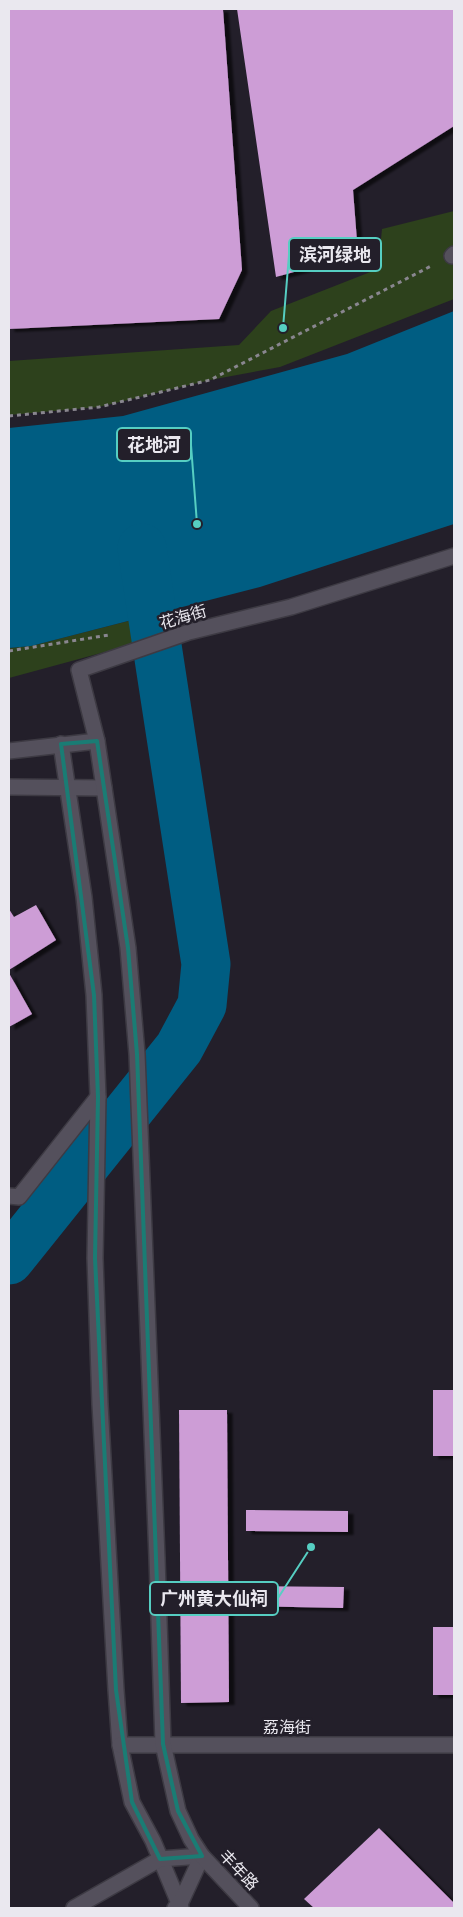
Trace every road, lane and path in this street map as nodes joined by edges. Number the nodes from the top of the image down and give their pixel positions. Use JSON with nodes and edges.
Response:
{"nodes":[{"id":1,"x":453,"y":255,"type":"edge"},
{"id":2,"x":9,"y":416,"type":"edge"},
{"id":3,"x":454,"y":556,"type":"edge"},
{"id":4,"x":116,"y":634,"type":"dead end"},
{"id":5,"x":9,"y":651,"type":"edge"},
{"id":6,"x":97,"y":741,"type":"junction"},
{"id":7,"x":61,"y":744,"type":"junction"},
{"id":8,"x":9,"y":751,"type":"edge"},
{"id":9,"x":9,"y":787,"type":"edge"},
{"id":10,"x":68,"y":788,"type":"junction"},
{"id":11,"x":104,"y":788,"type":"junction"},
{"id":12,"x":98,"y":1097,"type":"junction"},
{"id":13,"x":9,"y":1196,"type":"edge"},
{"id":14,"x":143,"y":1240,"type":"joint"},
{"id":15,"x":163,"y":1744,"type":"junction"},
{"id":16,"x":120,"y":1745,"type":"junction"},
{"id":17,"x":454,"y":1746,"type":"edge"},
{"id":18,"x":202,"y":1856,"type":"junction"},
{"id":19,"x":160,"y":1859,"type":"junction"},
{"id":20,"x":178,"y":1907,"type":"edge"},
{"id":21,"x":74,"y":1908,"type":"edge"},
{"id":22,"x":251,"y":1908,"type":"edge"}],
"edges":[{"from":1,"to":2,"type":"path"},
{"from":3,"to":6,"type":"street","name":"花海街"},
{"from":4,"to":5,"type":"path"},
{"from":6,"to":7,"type":"street"},
{"from":6,"to":11,"type":"street","name":"花海街"},
{"from":7,"to":8,"type":"street"},
{"from":7,"to":10,"type":"street"},
{"from":9,"to":10,"type":"street"},
{"from":10,"to":11,"type":"street"},
{"from":10,"to":12,"type":"street"},
{"from":11,"to":14,"type":"street","name":"花海街"},
{"from":12,"to":13,"type":"street"},
{"from":12,"to":16,"type":"street"},
{"from":14,"to":15,"type":"street","name":"丰年路"},
{"from":15,"to":16,"type":"street","name":"荔海街"},
{"from":15,"to":17,"type":"street","name":"荔海街"},
{"from":15,"to":18,"type":"street","name":"丰年路"},
{"from":16,"to":19,"type":"street"},
{"from":18,"to":19,"type":"street"},
{"from":18,"to":20,"type":"street"},
{"from":18,"to":22,"type":"street","name":"丰年路"},
{"from":19,"to":20,"type":"street"},
{"from":19,"to":21,"type":"street"}]}
